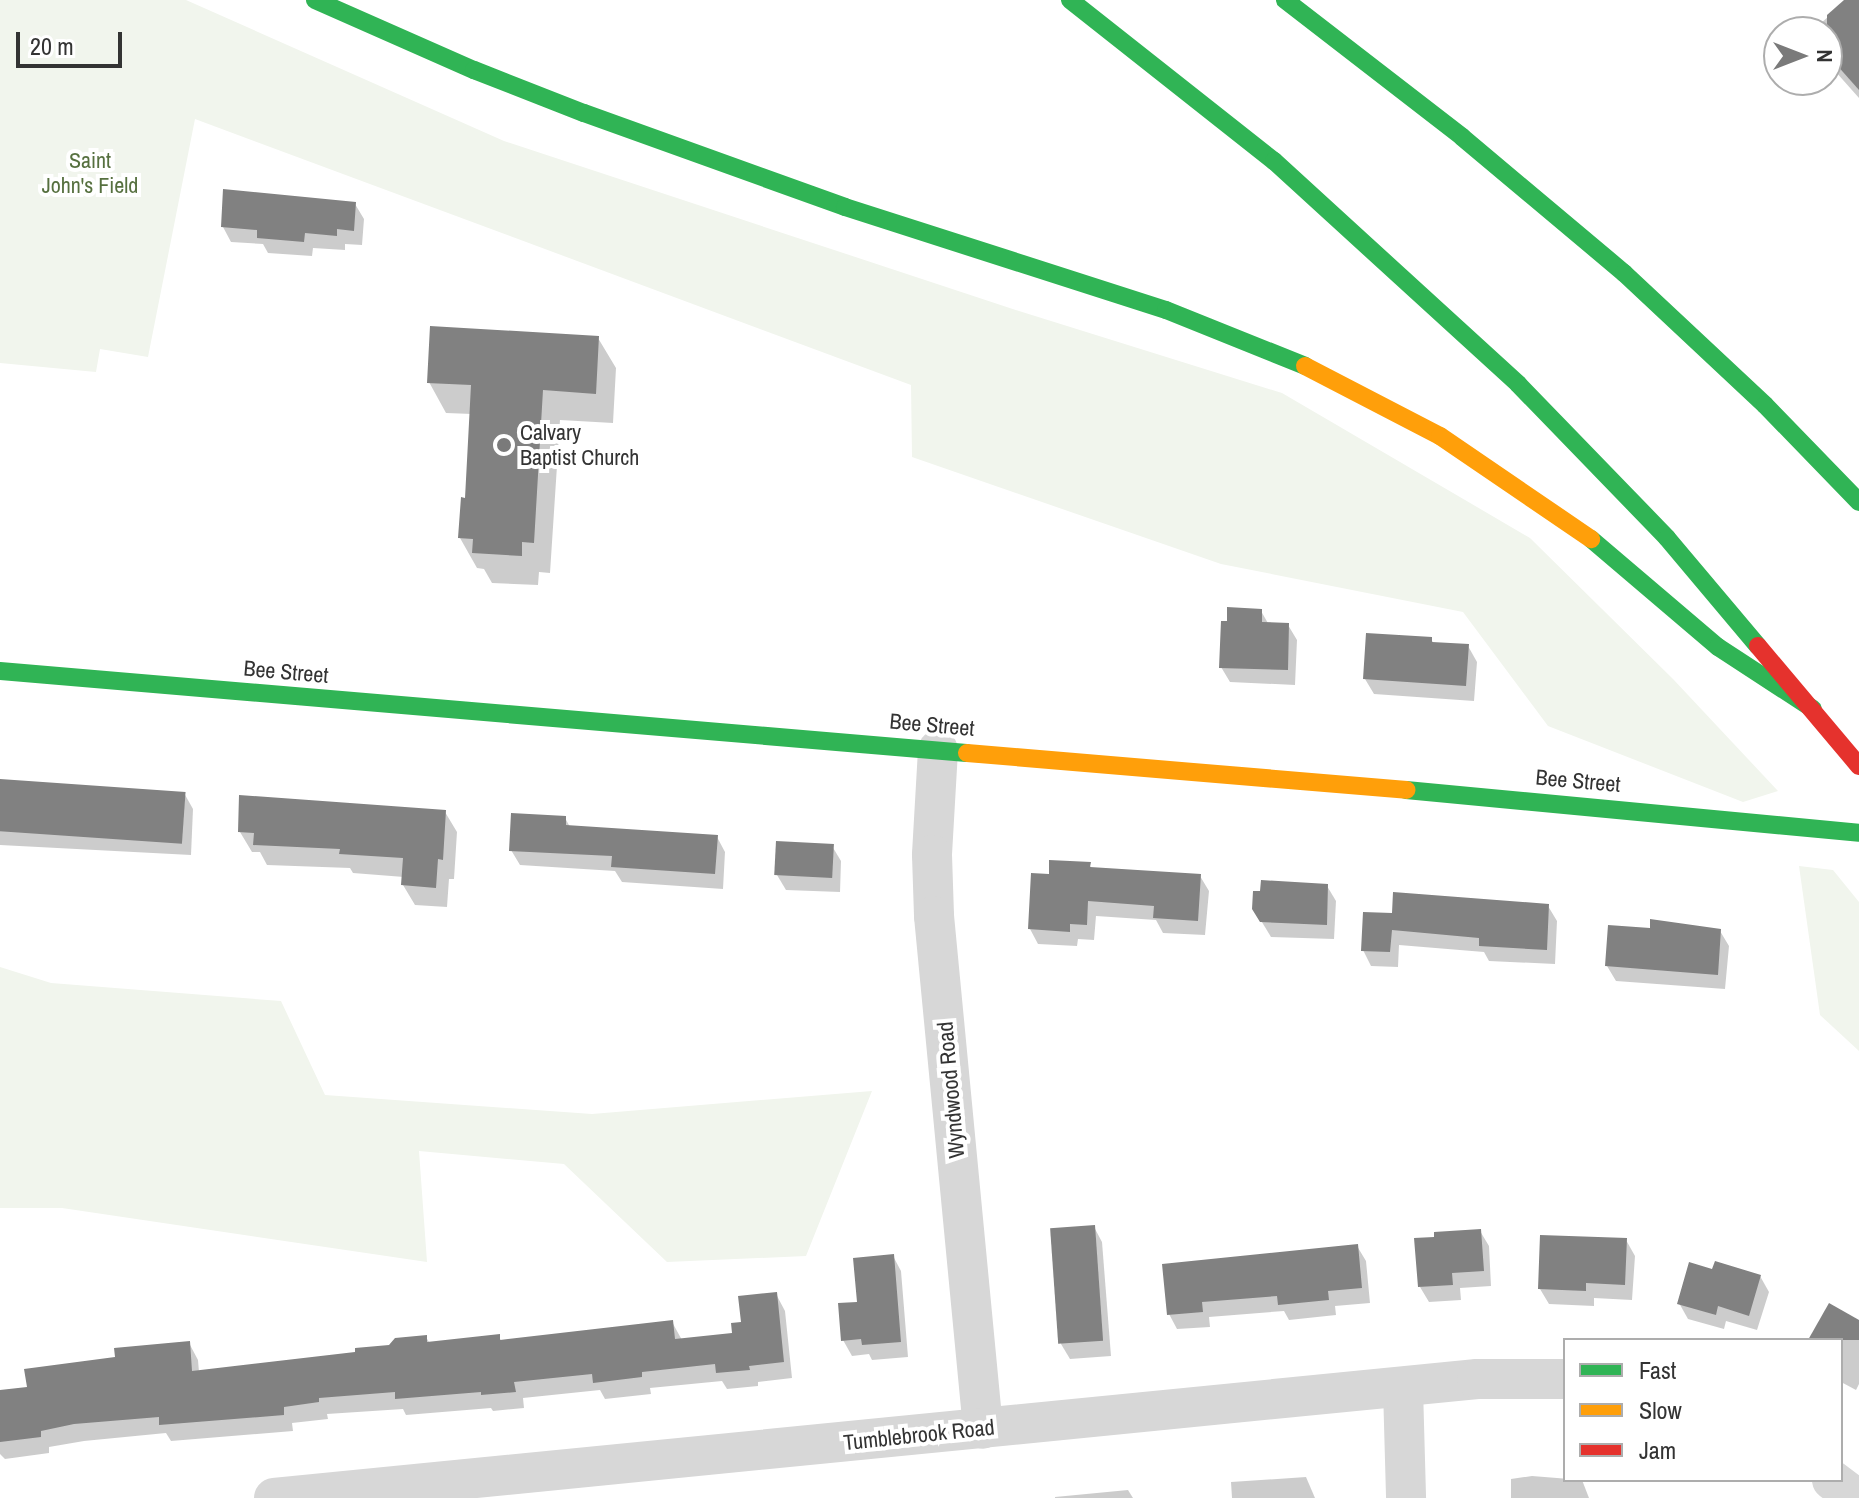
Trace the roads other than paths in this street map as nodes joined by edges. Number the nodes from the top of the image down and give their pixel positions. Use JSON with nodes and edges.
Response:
{"nodes":[{"id":1,"x":315,"y":0,"type":"edge"},
{"id":2,"x":1070,"y":0,"type":"edge"},
{"id":3,"x":1285,"y":0,"type":"edge"},
{"id":4,"x":1434,"y":93,"type":"dead end"},
{"id":5,"x":1462,"y":137,"type":"junction"},
{"id":6,"x":1859,"y":502,"type":"edge"},
{"id":7,"x":0,"y":671,"type":"edge"},
{"id":8,"x":1813,"y":709,"type":"junction"},
{"id":9,"x":938,"y":750,"type":"junction"},
{"id":10,"x":1859,"y":766,"type":"edge"},
{"id":11,"x":1859,"y":833,"type":"edge"},
{"id":12,"x":1563,"y":1379,"type":"edge"},
{"id":13,"x":1403,"y":1388,"type":"junction"},
{"id":14,"x":983,"y":1429,"type":"junction"},
{"id":15,"x":1835,"y":1482,"type":"edge"},
{"id":16,"x":451,"y":1490,"type":"edge"},
{"id":17,"x":274,"y":1498,"type":"edge"},
{"id":18,"x":1406,"y":1498,"type":"edge"},
{"id":19,"x":1856,"y":1498,"type":"edge"}],
"edges":[{"from":1,"to":8,"type":"main road"},
{"from":2,"to":8,"type":"main road"},
{"from":3,"to":5,"type":"main road"},
{"from":4,"to":5,"type":"main road"},
{"from":5,"to":6,"type":"main road"},
{"from":7,"to":9,"type":"main road","name":"Bee Street"},
{"from":8,"to":10,"type":"main road"},
{"from":9,"to":11,"type":"main road","name":"Bee Street"},
{"from":9,"to":14,"type":"street","name":"Wyndwood Road"},
{"from":12,"to":13,"type":"street","name":"Tumblebrook Road"},
{"from":13,"to":14,"type":"street","name":"Tumblebrook Road"},
{"from":13,"to":18,"type":"street"},
{"from":14,"to":16,"type":"street","name":"Tumblebrook Road"},
{"from":15,"to":19,"type":"street"},
{"from":16,"to":17,"type":"street","name":"Tumblebrook Road"}]}
